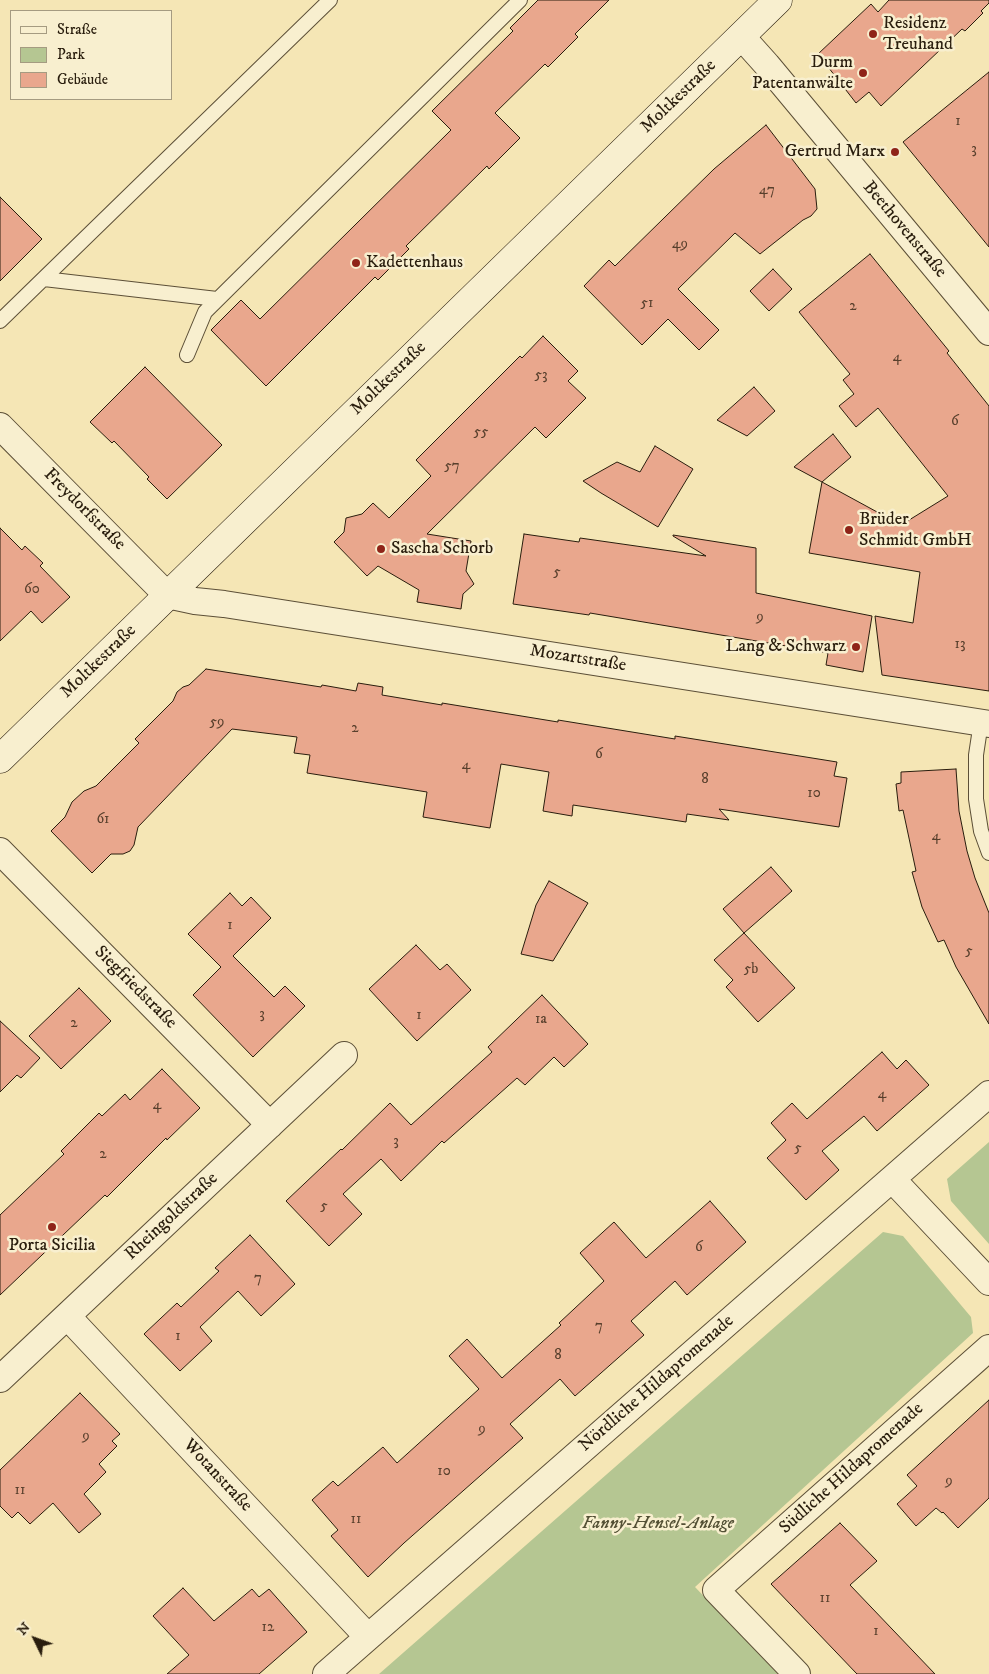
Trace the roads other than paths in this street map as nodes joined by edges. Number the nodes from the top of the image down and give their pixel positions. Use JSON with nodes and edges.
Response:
{"nodes":[{"id":1,"x":330,"y":0,"type":"edge"},
{"id":2,"x":520,"y":0,"type":"edge"},
{"id":3,"x":778,"y":0,"type":"edge"},
{"id":4,"x":741,"y":36,"type":"junction"},
{"id":5,"x":44,"y":279,"type":"junction"},
{"id":6,"x":217,"y":299,"type":"junction"},
{"id":7,"x":0,"y":321,"type":"edge"},
{"id":8,"x":989,"y":332,"type":"edge"},
{"id":9,"x":187,"y":355,"type":"dead end"},
{"id":10,"x":0,"y":426,"type":"edge"},
{"id":11,"x":167,"y":595,"type":"junction"},
{"id":12,"x":985,"y":723,"type":"edge"},
{"id":13,"x":0,"y":759,"type":"edge"},
{"id":14,"x":0,"y":851,"type":"edge"},
{"id":15,"x":989,"y":853,"type":"edge"},
{"id":16,"x":344,"y":1056,"type":"dead end"},
{"id":17,"x":989,"y":1094,"type":"edge"},
{"id":18,"x":270,"y":1125,"type":"junction"},
{"id":19,"x":892,"y":1179,"type":"junction"},
{"id":20,"x":989,"y":1282,"type":"edge"},
{"id":21,"x":67,"y":1316,"type":"junction"},
{"id":22,"x":989,"y":1348,"type":"edge"},
{"id":23,"x":0,"y":1378,"type":"edge"},
{"id":24,"x":368,"y":1637,"type":"junction"},
{"id":25,"x":326,"y":1674,"type":"edge"},
{"id":26,"x":797,"y":1674,"type":"edge"}],
"edges":[{"from":1,"to":5,"type":"lane"},
{"from":2,"to":6,"type":"lane"},
{"from":3,"to":4,"type":"main road","name":"Moltkestraße"},
{"from":4,"to":8,"type":"street","name":"Beethovenstraße"},
{"from":4,"to":11,"type":"main road","name":"Moltkestraße"},
{"from":5,"to":6,"type":"lane"},
{"from":5,"to":7,"type":"lane"},
{"from":6,"to":9,"type":"lane"},
{"from":10,"to":11,"type":"street","name":"Freydorfstraße"},
{"from":11,"to":12,"type":"street","name":"Mozartstraße"},
{"from":11,"to":13,"type":"main road","name":"Moltkestraße"},
{"from":12,"to":15,"type":"lane"},
{"from":14,"to":18,"type":"street","name":"Siegfriedstraße"},
{"from":16,"to":18,"type":"street","name":"Rheingoldstraße"},
{"from":17,"to":19,"type":"street","name":"Nördliche Hildapromenade"},
{"from":18,"to":21,"type":"street","name":"Rheingoldstraße"},
{"from":19,"to":20,"type":"street"},
{"from":19,"to":24,"type":"street","name":"Nördliche Hildapromenade"},
{"from":21,"to":23,"type":"street","name":"Rheingoldstraße"},
{"from":21,"to":24,"type":"street","name":"Wotanstraße"},
{"from":22,"to":26,"type":"street","name":"Südliche Hildapromenade"},
{"from":24,"to":25,"type":"street","name":"Nördliche Hildapromenade"}]}
